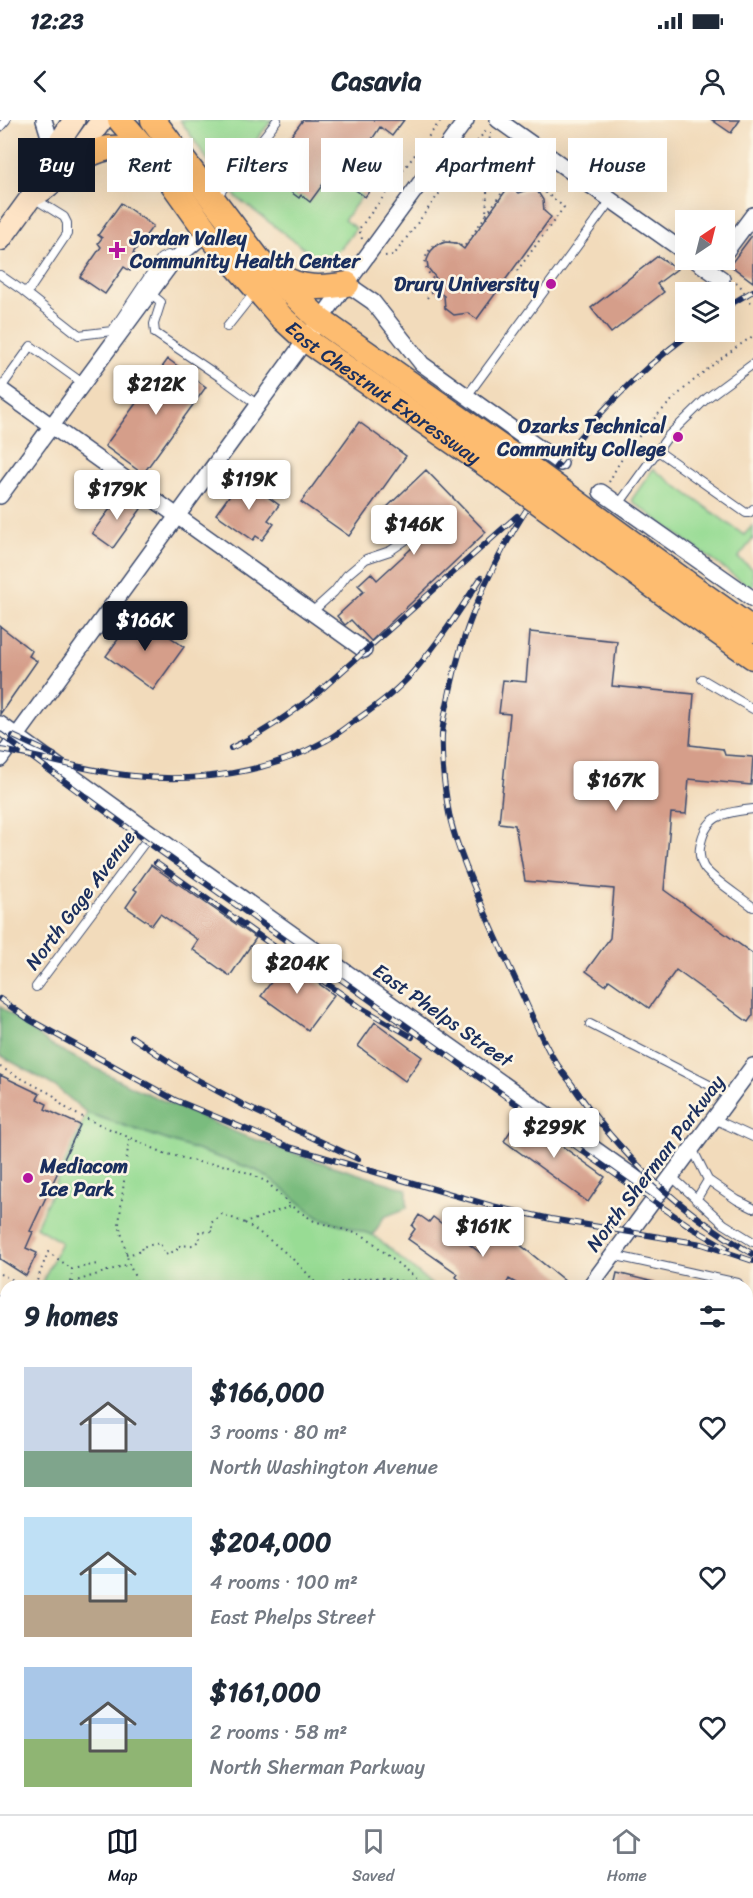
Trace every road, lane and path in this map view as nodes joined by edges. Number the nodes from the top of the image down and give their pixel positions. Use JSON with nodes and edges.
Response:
{"nodes":[{"id":1,"x":44,"y":120,"type":"edge"},
{"id":2,"x":74,"y":120,"type":"edge"},
{"id":3,"x":102,"y":120,"type":"edge"},
{"id":4,"x":120,"y":120,"type":"edge"},
{"id":5,"x":153,"y":120,"type":"edge"},
{"id":6,"x":277,"y":120,"type":"edge"},
{"id":7,"x":441,"y":120,"type":"edge"},
{"id":8,"x":466,"y":120,"type":"edge"},
{"id":9,"x":498,"y":120,"type":"edge"},
{"id":10,"x":52,"y":138,"type":"edge"},
{"id":11,"x":68,"y":138,"type":"edge"},
{"id":12,"x":82,"y":138,"type":"edge"},
{"id":13,"x":135,"y":138,"type":"edge"},
{"id":14,"x":480,"y":138,"type":"edge"},
{"id":15,"x":491,"y":138,"type":"edge"},
{"id":16,"x":524,"y":138,"type":"edge"},
{"id":17,"x":556,"y":161,"type":"edge"},
{"id":18,"x":43,"y":192,"type":"edge"},
{"id":19,"x":178,"y":192,"type":"edge"},
{"id":20,"x":440,"y":192,"type":"edge"},
{"id":21,"x":487,"y":192,"type":"edge"},
{"id":22,"x":502,"y":192,"type":"edge"},
{"id":23,"x":545,"y":192,"type":"edge"},
{"id":24,"x":32,"y":196,"type":"junction"},
{"id":25,"x":611,"y":200,"type":"junction"},
{"id":26,"x":214,"y":201,"type":"junction"},
{"id":27,"x":486,"y":215,"type":"junction"},
{"id":28,"x":753,"y":215,"type":"edge"},
{"id":29,"x":207,"y":232,"type":"junction"},
{"id":30,"x":735,"y":239,"type":"edge"},
{"id":31,"x":0,"y":240,"type":"edge"},
{"id":32,"x":362,"y":242,"type":"dead end"},
{"id":33,"x":675,"y":245,"type":"edge"},
{"id":34,"x":382,"y":256,"type":"dead end"},
{"id":35,"x":174,"y":260,"type":"junction"},
{"id":36,"x":262,"y":264,"type":"junction"},
{"id":37,"x":718,"y":270,"type":"edge"},
{"id":38,"x":517,"y":271,"type":"dead end"},
{"id":39,"x":0,"y":275,"type":"edge"},
{"id":40,"x":347,"y":284,"type":"junction"},
{"id":41,"x":257,"y":290,"type":"junction"},
{"id":42,"x":23,"y":291,"type":"junction"},
{"id":43,"x":150,"y":293,"type":"junction"},
{"id":44,"x":427,"y":297,"type":"dead end"},
{"id":45,"x":753,"y":306,"type":"edge"},
{"id":46,"x":320,"y":320,"type":"junction"},
{"id":47,"x":227,"y":327,"type":"dead end"},
{"id":48,"x":116,"y":333,"type":"junction"},
{"id":49,"x":753,"y":336,"type":"edge"},
{"id":50,"x":306,"y":340,"type":"junction"},
{"id":51,"x":753,"y":364,"type":"edge"},
{"id":52,"x":84,"y":384,"type":"junction"},
{"id":53,"x":0,"y":389,"type":"edge"},
{"id":54,"x":467,"y":396,"type":"junction"},
{"id":55,"x":258,"y":405,"type":"junction"},
{"id":56,"x":53,"y":426,"type":"junction"},
{"id":57,"x":658,"y":451,"type":"junction"},
{"id":58,"x":560,"y":463,"type":"dead end"},
{"id":59,"x":517,"y":473,"type":"junction"},
{"id":60,"x":601,"y":492,"type":"joint"},
{"id":61,"x":0,"y":496,"type":"edge"},
{"id":62,"x":619,"y":504,"type":"junction"},
{"id":63,"x":753,"y":509,"type":"edge"},
{"id":64,"x":177,"y":514,"type":"junction"},
{"id":65,"x":432,"y":522,"type":"dead end"},
{"id":66,"x":678,"y":590,"type":"junction"},
{"id":67,"x":753,"y":599,"type":"edge"},
{"id":68,"x":312,"y":612,"type":"junction"},
{"id":69,"x":753,"y":630,"type":"edge"},
{"id":70,"x":364,"y":650,"type":"dead end"},
{"id":71,"x":753,"y":657,"type":"edge"},
{"id":72,"x":702,"y":680,"type":"dead end"},
{"id":73,"x":753,"y":709,"type":"edge"},
{"id":74,"x":0,"y":724,"type":"edge"},
{"id":75,"x":18,"y":737,"type":"junction"},
{"id":76,"x":0,"y":759,"type":"edge"},
{"id":77,"x":753,"y":809,"type":"edge"},
{"id":78,"x":151,"y":834,"type":"junction"},
{"id":79,"x":753,"y":908,"type":"edge"},
{"id":80,"x":36,"y":987,"type":"dead end"},
{"id":81,"x":590,"y":1024,"type":"dead end"},
{"id":82,"x":753,"y":1066,"type":"edge"},
{"id":83,"x":0,"y":1067,"type":"edge"},
{"id":84,"x":731,"y":1096,"type":"junction"},
{"id":85,"x":714,"y":1119,"type":"junction"},
{"id":86,"x":753,"y":1137,"type":"edge"},
{"id":87,"x":129,"y":1139,"type":"junction"},
{"id":88,"x":692,"y":1148,"type":"junction"},
{"id":89,"x":671,"y":1176,"type":"junction"},
{"id":90,"x":708,"y":1180,"type":"junction"},
{"id":91,"x":658,"y":1194,"type":"junction"},
{"id":92,"x":696,"y":1200,"type":"junction"},
{"id":93,"x":291,"y":1206,"type":"junction"},
{"id":94,"x":753,"y":1208,"type":"edge"},
{"id":95,"x":245,"y":1223,"type":"junction"},
{"id":96,"x":753,"y":1242,"type":"edge"},
{"id":97,"x":612,"y":1255,"type":"junction"},
{"id":98,"x":126,"y":1256,"type":"junction"},
{"id":99,"x":97,"y":1264,"type":"dead end"},
{"id":100,"x":129,"y":1264,"type":"junction"},
{"id":101,"x":72,"y":1269,"type":"junction"},
{"id":102,"x":38,"y":1280,"type":"edge"},
{"id":103,"x":71,"y":1280,"type":"edge"},
{"id":104,"x":77,"y":1280,"type":"edge"},
{"id":105,"x":136,"y":1280,"type":"edge"},
{"id":106,"x":313,"y":1280,"type":"edge"},
{"id":107,"x":352,"y":1280,"type":"edge"},
{"id":108,"x":395,"y":1280,"type":"edge"},
{"id":109,"x":418,"y":1280,"type":"edge"},
{"id":110,"x":594,"y":1280,"type":"edge"},
{"id":111,"x":724,"y":1280,"type":"edge"}],
"edges":[{"from":1,"to":10,"type":"street"},
{"from":2,"to":11,"type":"main road"},
{"from":3,"to":12,"type":"main road"},
{"from":4,"to":13,"type":"main road","name":"East Chestnut Expressway"},
{"from":5,"to":26,"type":"main road","name":"East Chestnut Expressway"},
{"from":6,"to":26,"type":"lane"},
{"from":7,"to":32,"type":"path"},
{"from":8,"to":40,"type":"street"},
{"from":9,"to":16,"type":"street"},
{"from":14,"to":15,"type":"path"},
{"from":17,"to":25,"type":"street"},
{"from":18,"to":24,"type":"main road"},
{"from":19,"to":29,"type":"main road","name":"East Chestnut Expressway"},
{"from":20,"to":34,"type":"path"},
{"from":21,"to":27,"type":"path"},
{"from":22,"to":27,"type":"path"},
{"from":23,"to":38,"type":"path"},
{"from":24,"to":31,"type":"main road"},
{"from":24,"to":42,"type":"lane"},
{"from":25,"to":33,"type":"street"},
{"from":25,"to":54,"type":"lane"},
{"from":26,"to":36,"type":"main road","name":"East Chestnut Expressway"},
{"from":27,"to":44,"type":"path"},
{"from":28,"to":30,"type":"street"},
{"from":29,"to":35,"type":"street"},
{"from":29,"to":41,"type":"main road","name":"East Chestnut Expressway"},
{"from":35,"to":43,"type":"street"},
{"from":35,"to":48,"type":"lane"},
{"from":36,"to":40,"type":"main road"},
{"from":36,"to":46,"type":"main road","name":"East Chestnut Expressway"},
{"from":37,"to":45,"type":"path"},
{"from":39,"to":42,"type":"lane"},
{"from":40,"to":46,"type":"street"},
{"from":40,"to":54,"type":"street"},
{"from":41,"to":47,"type":"lane"},
{"from":41,"to":50,"type":"main road","name":"East Chestnut Expressway"},
{"from":42,"to":48,"type":"lane"},
{"from":43,"to":48,"type":"street"},
{"from":43,"to":55,"type":"lane"},
{"from":46,"to":50,"type":"street"},
{"from":46,"to":59,"type":"main road","name":"East Chestnut Expressway"},
{"from":48,"to":52,"type":"street"},
{"from":49,"to":60,"type":"path"},
{"from":50,"to":55,"type":"street"},
{"from":50,"to":59,"type":"main road","name":"East Chestnut Expressway"},
{"from":51,"to":57,"type":"lane"},
{"from":52,"to":53,"type":"lane"},
{"from":52,"to":56,"type":"street"},
{"from":53,"to":56,"type":"street"},
{"from":54,"to":58,"type":"street"},
{"from":55,"to":64,"type":"street"},
{"from":56,"to":61,"type":"street"},
{"from":56,"to":64,"type":"street"},
{"from":57,"to":62,"type":"lane"},
{"from":57,"to":63,"type":"lane"},
{"from":59,"to":66,"type":"main road","name":"East Chestnut Expressway","bridge":true},
{"from":60,"to":62,"type":"street"},
{"from":62,"to":67,"type":"street"},
{"from":64,"to":68,"type":"street"},
{"from":64,"to":75,"type":"street"},
{"from":65,"to":68,"type":"lane"},
{"from":66,"to":69,"type":"main road","name":"East Chestnut Expressway"},
{"from":66,"to":71,"type":"main road","name":"East Chestnut Expressway"},
{"from":68,"to":70,"type":"street"},
{"from":72,"to":73,"type":"lane"},
{"from":74,"to":75,"type":"street","name":"East Phelps Street"},
{"from":75,"to":76,"type":"street"},
{"from":75,"to":78,"type":"street","name":"East Phelps Street"},
{"from":77,"to":79,"type":"lane"},
{"from":78,"to":80,"type":"lane","name":"North Gage Avenue"},
{"from":78,"to":91,"type":"street","name":"East Phelps Street"},
{"from":81,"to":84,"type":"lane"},
{"from":82,"to":84,"type":"street","name":"North Sherman Parkway"},
{"from":83,"to":87,"type":"path"},
{"from":84,"to":85,"type":"street","name":"North Sherman Parkway"},
{"from":85,"to":86,"type":"lane"},
{"from":85,"to":88,"type":"street","name":"North Sherman Parkway"},
{"from":87,"to":93,"type":"path"},
{"from":87,"to":98,"type":"path"},
{"from":88,"to":89,"type":"street","name":"North Sherman Parkway"},
{"from":88,"to":90,"type":"lane"},
{"from":89,"to":91,"type":"street","name":"North Sherman Parkway"},
{"from":89,"to":92,"type":"lane"},
{"from":90,"to":92,"type":"lane"},
{"from":90,"to":94,"type":"lane"},
{"from":91,"to":97,"type":"street","name":"North Sherman Parkway"},
{"from":92,"to":96,"type":"lane"},
{"from":93,"to":95,"type":"path"},
{"from":93,"to":109,"type":"path"},
{"from":95,"to":98,"type":"path"},
{"from":95,"to":106,"type":"path"},
{"from":97,"to":110,"type":"street","name":"North Sherman Parkway"},
{"from":97,"to":111,"type":"lane"},
{"from":98,"to":100,"type":"path"},
{"from":99,"to":101,"type":"path"},
{"from":100,"to":104,"type":"path"},
{"from":100,"to":105,"type":"path"},
{"from":101,"to":102,"type":"path"},
{"from":101,"to":103,"type":"path"},
{"from":107,"to":108,"type":"path"}]}
